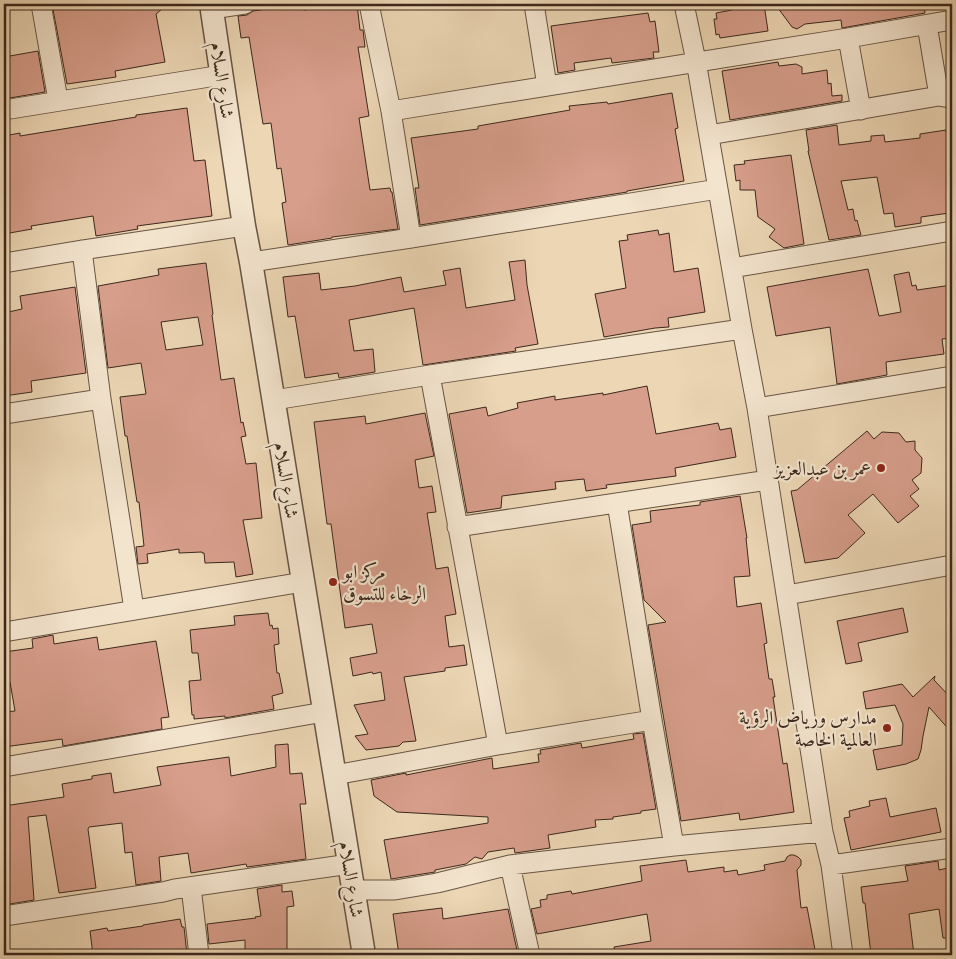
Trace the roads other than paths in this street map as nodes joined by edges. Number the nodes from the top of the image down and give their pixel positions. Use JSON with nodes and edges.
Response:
{"nodes":[{"id":1,"x":42,"y":4,"type":"edge"},
{"id":2,"x":245,"y":4,"type":"edge"},
{"id":3,"x":369,"y":4,"type":"edge"},
{"id":4,"x":534,"y":4,"type":"edge"},
{"id":5,"x":684,"y":4,"type":"edge"},
{"id":6,"x":212,"y":6,"type":"edge"},
{"id":7,"x":952,"y":20,"type":"edge"},
{"id":8,"x":927,"y":25,"type":"junction"},
{"id":9,"x":848,"y":38,"type":"junction"},
{"id":10,"x":696,"y":61,"type":"junction"},
{"id":11,"x":222,"y":75,"type":"junction"},
{"id":12,"x":547,"y":86,"type":"junction"},
{"id":13,"x":946,"y":97,"type":"edge"},
{"id":14,"x":58,"y":100,"type":"junction"},
{"id":15,"x":4,"y":110,"type":"edge"},
{"id":16,"x":861,"y":110,"type":"junction"},
{"id":17,"x":391,"y":111,"type":"junction"},
{"id":18,"x":709,"y":135,"type":"junction"},
{"id":19,"x":718,"y":189,"type":"junction"},
{"id":20,"x":244,"y":226,"type":"junction"},
{"id":21,"x":952,"y":231,"type":"edge"},
{"id":22,"x":411,"y":238,"type":"junction"},
{"id":23,"x":82,"y":250,"type":"junction"},
{"id":24,"x":251,"y":262,"type":"junction"},
{"id":25,"x":4,"y":263,"type":"edge"},
{"id":26,"x":732,"y":268,"type":"junction"},
{"id":27,"x":742,"y":329,"type":"junction"},
{"id":28,"x":430,"y":375,"type":"junction"},
{"id":29,"x":952,"y":376,"type":"edge"},
{"id":30,"x":101,"y":399,"type":"junction"},
{"id":31,"x":274,"y":400,"type":"junction"},
{"id":32,"x":757,"y":408,"type":"junction"},
{"id":33,"x":4,"y":414,"type":"edge"},
{"id":34,"x":768,"y":480,"type":"junction"},
{"id":35,"x":617,"y":503,"type":"junction"},
{"id":36,"x":457,"y":527,"type":"junction"},
{"id":37,"x":952,"y":565,"type":"edge"},
{"id":38,"x":303,"y":582,"type":"junction"},
{"id":39,"x":787,"y":595,"type":"junction"},
{"id":40,"x":134,"y":609,"type":"junction"},
{"id":41,"x":4,"y":632,"type":"edge"},
{"id":42,"x":324,"y":712,"type":"junction"},
{"id":43,"x":652,"y":720,"type":"junction"},
{"id":44,"x":498,"y":745,"type":"junction"},
{"id":45,"x":4,"y":767,"type":"edge"},
{"id":46,"x":335,"y":775,"type":"junction"},
{"id":47,"x":823,"y":832,"type":"junction"},
{"id":48,"x":674,"y":846,"type":"junction"},
{"id":49,"x":952,"y":848,"type":"edge"},
{"id":50,"x":350,"y":864,"type":"junction"},
{"id":51,"x":510,"y":865,"type":"junction"},
{"id":52,"x":831,"y":866,"type":"junction"},
{"id":53,"x":191,"y":887,"type":"junction"},
{"id":54,"x":353,"y":890,"type":"junction"},
{"id":55,"x":4,"y":916,"type":"edge"},
{"id":56,"x":199,"y":955,"type":"edge"},
{"id":57,"x":364,"y":955,"type":"edge"},
{"id":58,"x":530,"y":955,"type":"edge"},
{"id":59,"x":843,"y":955,"type":"edge"}],
"edges":[{"from":1,"to":14,"type":"street"},
{"from":2,"to":6,"type":"street"},
{"from":3,"to":17,"type":"street"},
{"from":4,"to":12,"type":"street"},
{"from":5,"to":10,"type":"street"},
{"from":6,"to":11,"type":"street","name":"شارع السلام"},
{"from":7,"to":8,"type":"street"},
{"from":8,"to":9,"type":"street"},
{"from":8,"to":13,"type":"street"},
{"from":9,"to":10,"type":"street"},
{"from":9,"to":16,"type":"street"},
{"from":10,"to":12,"type":"street"},
{"from":10,"to":18,"type":"street"},
{"from":11,"to":14,"type":"street"},
{"from":11,"to":20,"type":"street","name":"شارع السلام"},
{"from":12,"to":17,"type":"street"},
{"from":13,"to":16,"type":"street"},
{"from":14,"to":15,"type":"street"},
{"from":16,"to":18,"type":"street"},
{"from":17,"to":22,"type":"street"},
{"from":18,"to":19,"type":"street"},
{"from":19,"to":22,"type":"street"},
{"from":19,"to":26,"type":"street"},
{"from":20,"to":23,"type":"street"},
{"from":20,"to":24,"type":"street","name":"شارع السلام"},
{"from":21,"to":26,"type":"street"},
{"from":22,"to":24,"type":"street"},
{"from":23,"to":25,"type":"street"},
{"from":23,"to":30,"type":"street"},
{"from":24,"to":31,"type":"street","name":"شارع السلام"},
{"from":26,"to":27,"type":"street"},
{"from":27,"to":28,"type":"street"},
{"from":27,"to":32,"type":"street"},
{"from":28,"to":31,"type":"street"},
{"from":28,"to":36,"type":"street"},
{"from":29,"to":32,"type":"street"},
{"from":30,"to":33,"type":"street"},
{"from":30,"to":40,"type":"street"},
{"from":31,"to":38,"type":"street","name":"شارع السلام"},
{"from":32,"to":34,"type":"street"},
{"from":34,"to":35,"type":"street"},
{"from":34,"to":39,"type":"street"},
{"from":35,"to":36,"type":"street"},
{"from":35,"to":43,"type":"street"},
{"from":36,"to":44,"type":"street"},
{"from":37,"to":39,"type":"street"},
{"from":38,"to":40,"type":"street"},
{"from":38,"to":42,"type":"street","name":"شارع السلام"},
{"from":39,"to":47,"type":"street"},
{"from":40,"to":41,"type":"street"},
{"from":42,"to":45,"type":"street"},
{"from":42,"to":46,"type":"street","name":"شارع السلام"},
{"from":43,"to":44,"type":"street"},
{"from":43,"to":48,"type":"street"},
{"from":44,"to":46,"type":"street"},
{"from":46,"to":50,"type":"street","name":"شارع السلام"},
{"from":47,"to":48,"type":"street"},
{"from":47,"to":52,"type":"street"},
{"from":48,"to":51,"type":"street"},
{"from":49,"to":52,"type":"street"},
{"from":50,"to":53,"type":"street"},
{"from":50,"to":54,"type":"street","name":"شارع السلام"},
{"from":51,"to":54,"type":"street"},
{"from":51,"to":58,"type":"street"},
{"from":52,"to":59,"type":"street"},
{"from":53,"to":55,"type":"street"},
{"from":53,"to":56,"type":"street"},
{"from":54,"to":57,"type":"street","name":"شارع السلام"}]}
